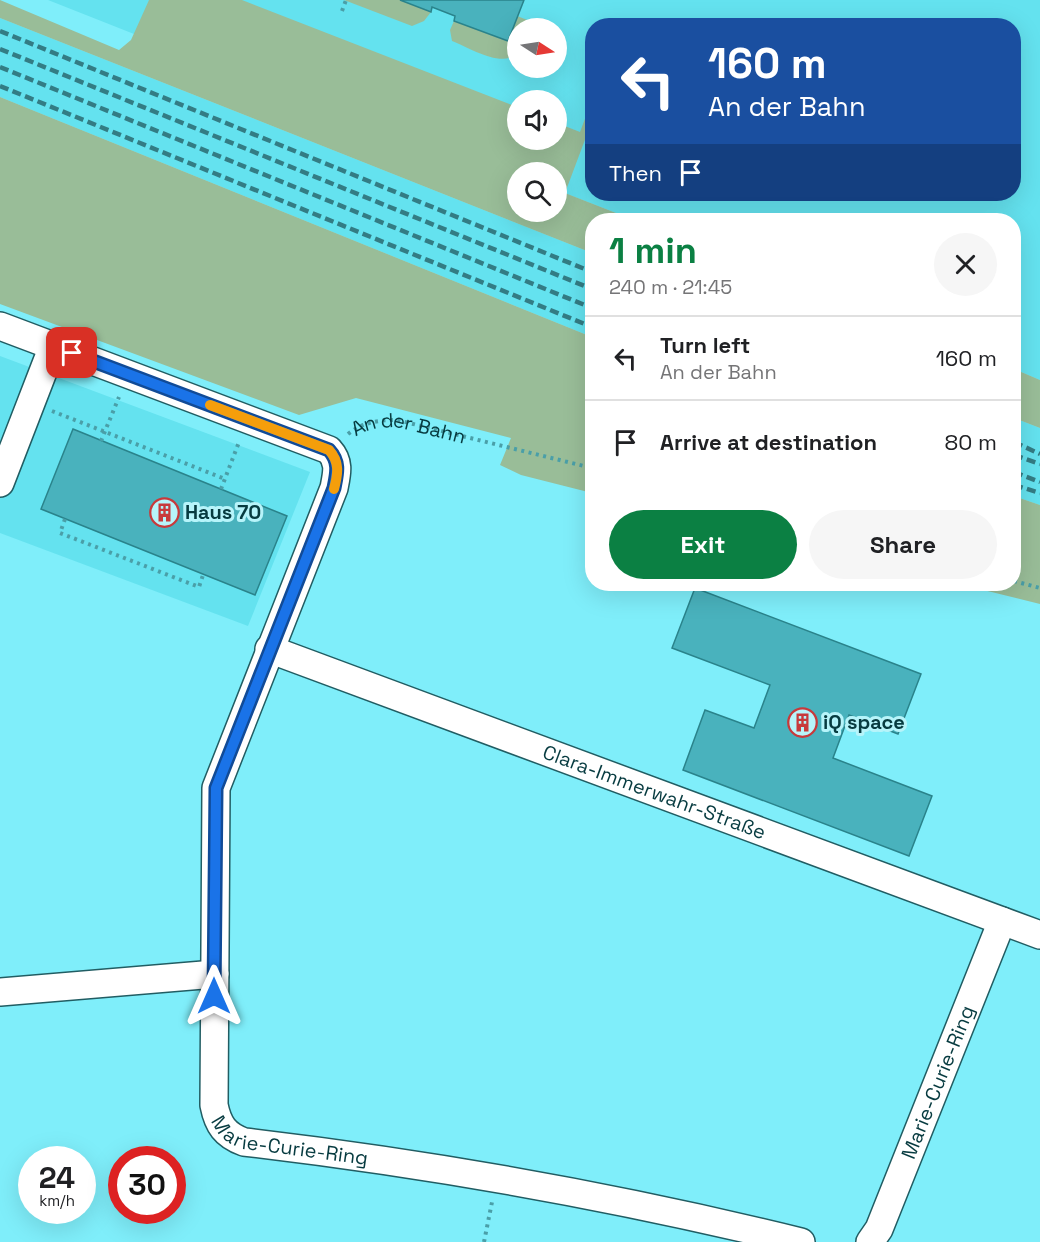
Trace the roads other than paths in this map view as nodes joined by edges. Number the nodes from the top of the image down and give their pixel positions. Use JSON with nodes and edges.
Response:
{"nodes":[{"id":1,"x":0,"y":326,"type":"edge"},
{"id":2,"x":53,"y":346,"type":"junction"},
{"id":3,"x":329,"y":450,"type":"joint"},
{"id":4,"x":0,"y":483,"type":"edge"},
{"id":5,"x":269,"y":649,"type":"junction"},
{"id":6,"x":1002,"y":921,"type":"junction"},
{"id":7,"x":1040,"y":935,"type":"edge"},
{"id":8,"x":215,"y":974,"type":"junction"},
{"id":9,"x":0,"y":992,"type":"edge"},
{"id":10,"x":801,"y":1242,"type":"edge"},
{"id":11,"x":870,"y":1242,"type":"edge"}],
"edges":[{"from":1,"to":2,"type":"street","name":"An der Bahn"},
{"from":2,"to":3,"type":"street","name":"An der Bahn"},
{"from":2,"to":4,"type":"street"},
{"from":3,"to":5,"type":"street","name":"Marie-Curie-Ring"},
{"from":5,"to":6,"type":"street","name":"Clara-Immerwahr-Straße"},
{"from":5,"to":8,"type":"street","name":"Marie-Curie-Ring"},
{"from":6,"to":7,"type":"street","name":"Clara-Immerwahr-Straße"},
{"from":6,"to":11,"type":"street","name":"Marie-Curie-Ring"},
{"from":8,"to":9,"type":"street"},
{"from":8,"to":10,"type":"street","name":"Marie-Curie-Ring"}]}
